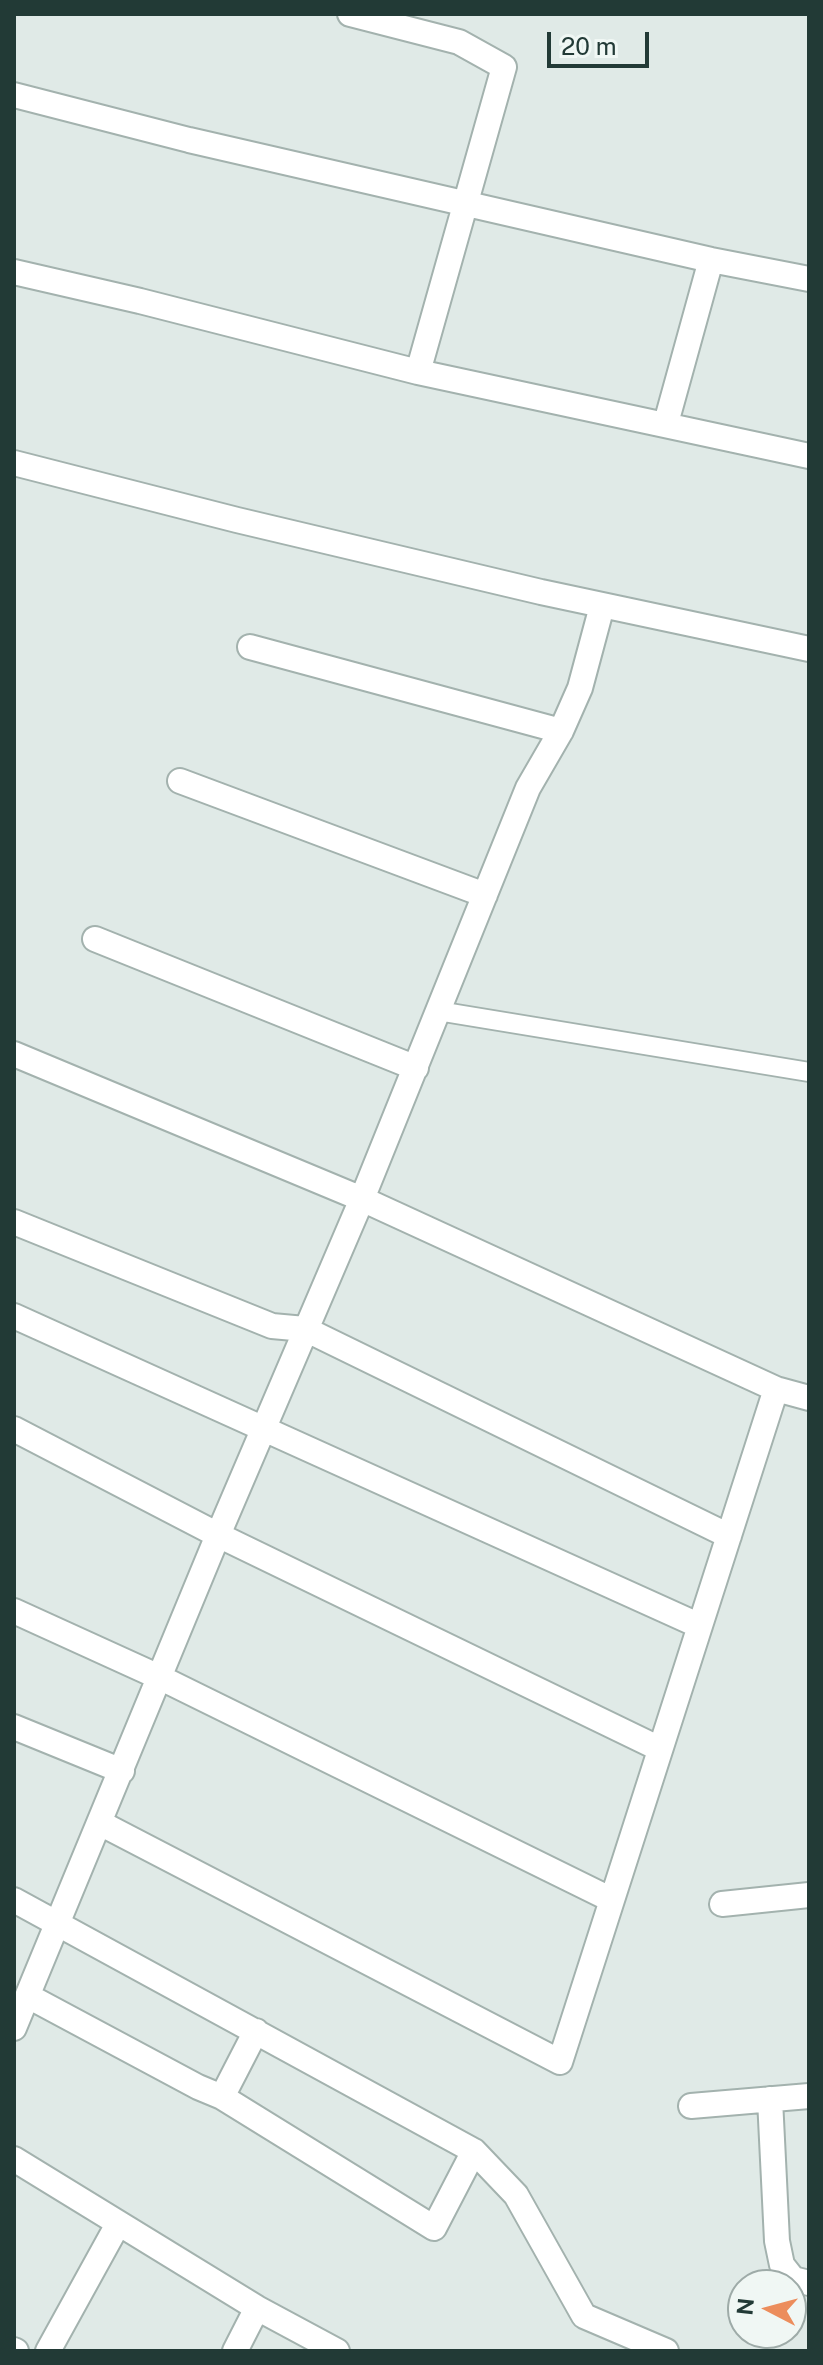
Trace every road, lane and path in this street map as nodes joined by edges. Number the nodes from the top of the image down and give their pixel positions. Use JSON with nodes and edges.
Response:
{"nodes":[{"id":1,"x":350,"y":14,"type":"edge"},
{"id":2,"x":14,"y":95,"type":"edge"},
{"id":3,"x":466,"y":203,"type":"junction"},
{"id":4,"x":711,"y":260,"type":"junction"},
{"id":5,"x":14,"y":272,"type":"edge"},
{"id":6,"x":809,"y":279,"type":"edge"},
{"id":7,"x":418,"y":372,"type":"junction"},
{"id":8,"x":666,"y":423,"type":"junction"},
{"id":9,"x":809,"y":456,"type":"edge"},
{"id":10,"x":14,"y":463,"type":"edge"},
{"id":11,"x":602,"y":606,"type":"junction"},
{"id":12,"x":250,"y":647,"type":"dead end"},
{"id":13,"x":809,"y":649,"type":"edge"},
{"id":14,"x":565,"y":722,"type":"junction"},
{"id":15,"x":180,"y":781,"type":"dead end"},
{"id":16,"x":485,"y":895,"type":"junction"},
{"id":17,"x":95,"y":939,"type":"dead end"},
{"id":18,"x":438,"y":1011,"type":"junction"},
{"id":19,"x":14,"y":1054,"type":"edge"},
{"id":20,"x":416,"y":1068,"type":"junction"},
{"id":21,"x":809,"y":1072,"type":"edge"},
{"id":22,"x":362,"y":1199,"type":"junction"},
{"id":23,"x":14,"y":1222,"type":"edge"},
{"id":24,"x":14,"y":1316,"type":"edge"},
{"id":25,"x":305,"y":1329,"type":"junction"},
{"id":26,"x":776,"y":1389,"type":"junction"},
{"id":27,"x":809,"y":1398,"type":"edge"},
{"id":28,"x":14,"y":1429,"type":"edge"},
{"id":29,"x":263,"y":1429,"type":"junction"},
{"id":30,"x":218,"y":1535,"type":"junction"},
{"id":31,"x":729,"y":1536,"type":"junction"},
{"id":32,"x":14,"y":1611,"type":"edge"},
{"id":33,"x":700,"y":1626,"type":"junction"},
{"id":34,"x":159,"y":1677,"type":"junction"},
{"id":35,"x":14,"y":1727,"type":"edge"},
{"id":36,"x":660,"y":1749,"type":"junction"},
{"id":37,"x":122,"y":1771,"type":"junction"},
{"id":38,"x":100,"y":1823,"type":"junction"},
{"id":39,"x":809,"y":1895,"type":"edge"},
{"id":40,"x":14,"y":1900,"type":"edge"},
{"id":41,"x":612,"y":1900,"type":"junction"},
{"id":42,"x":722,"y":1904,"type":"dead end"},
{"id":43,"x":58,"y":1924,"type":"junction"},
{"id":44,"x":28,"y":1996,"type":"junction"},
{"id":45,"x":14,"y":2028,"type":"edge"},
{"id":46,"x":256,"y":2031,"type":"junction"},
{"id":47,"x":809,"y":2096,"type":"edge"},
{"id":48,"x":222,"y":2097,"type":"junction"},
{"id":49,"x":770,"y":2099,"type":"junction"},
{"id":50,"x":691,"y":2106,"type":"dead end"},
{"id":51,"x":474,"y":2151,"type":"junction"},
{"id":52,"x":14,"y":2159,"type":"edge"},
{"id":53,"x":118,"y":2224,"type":"junction"},
{"id":54,"x":809,"y":2283,"type":"edge"},
{"id":55,"x":257,"y":2308,"type":"junction"},
{"id":56,"x":48,"y":2351,"type":"edge"},
{"id":57,"x":235,"y":2351,"type":"edge"},
{"id":58,"x":337,"y":2351,"type":"edge"},
{"id":59,"x":666,"y":2351,"type":"edge"}],
"edges":[{"from":1,"to":3,"type":"street"},
{"from":2,"to":3,"type":"street"},
{"from":3,"to":4,"type":"street"},
{"from":3,"to":7,"type":"street"},
{"from":4,"to":6,"type":"street"},
{"from":4,"to":8,"type":"street"},
{"from":5,"to":7,"type":"street"},
{"from":7,"to":8,"type":"street"},
{"from":8,"to":9,"type":"street"},
{"from":10,"to":11,"type":"street"},
{"from":11,"to":13,"type":"street"},
{"from":11,"to":14,"type":"street"},
{"from":12,"to":14,"type":"street"},
{"from":14,"to":16,"type":"street"},
{"from":15,"to":16,"type":"street"},
{"from":16,"to":18,"type":"street"},
{"from":17,"to":20,"type":"street"},
{"from":18,"to":20,"type":"street"},
{"from":18,"to":21,"type":"lane"},
{"from":19,"to":22,"type":"street"},
{"from":20,"to":22,"type":"street"},
{"from":22,"to":25,"type":"street"},
{"from":22,"to":26,"type":"street"},
{"from":23,"to":25,"type":"street"},
{"from":24,"to":29,"type":"street"},
{"from":25,"to":29,"type":"street"},
{"from":25,"to":31,"type":"street"},
{"from":26,"to":27,"type":"street"},
{"from":26,"to":31,"type":"street"},
{"from":28,"to":30,"type":"street"},
{"from":29,"to":30,"type":"street"},
{"from":29,"to":33,"type":"street"},
{"from":30,"to":34,"type":"street"},
{"from":30,"to":36,"type":"street"},
{"from":31,"to":33,"type":"street"},
{"from":32,"to":34,"type":"street"},
{"from":33,"to":36,"type":"street"},
{"from":34,"to":37,"type":"street"},
{"from":34,"to":41,"type":"street"},
{"from":35,"to":37,"type":"street"},
{"from":36,"to":41,"type":"street"},
{"from":37,"to":38,"type":"street"},
{"from":38,"to":41,"type":"street"},
{"from":38,"to":43,"type":"street"},
{"from":39,"to":42,"type":"street"},
{"from":40,"to":43,"type":"street"},
{"from":43,"to":44,"type":"street"},
{"from":43,"to":46,"type":"street"},
{"from":44,"to":45,"type":"street"},
{"from":44,"to":48,"type":"street"},
{"from":46,"to":48,"type":"street"},
{"from":46,"to":51,"type":"street"},
{"from":47,"to":49,"type":"street"},
{"from":48,"to":51,"type":"street"},
{"from":49,"to":50,"type":"street"},
{"from":49,"to":54,"type":"street"},
{"from":51,"to":59,"type":"street"},
{"from":52,"to":53,"type":"street"},
{"from":53,"to":55,"type":"street"},
{"from":53,"to":56,"type":"street"},
{"from":55,"to":57,"type":"street"},
{"from":55,"to":58,"type":"street"}]}
